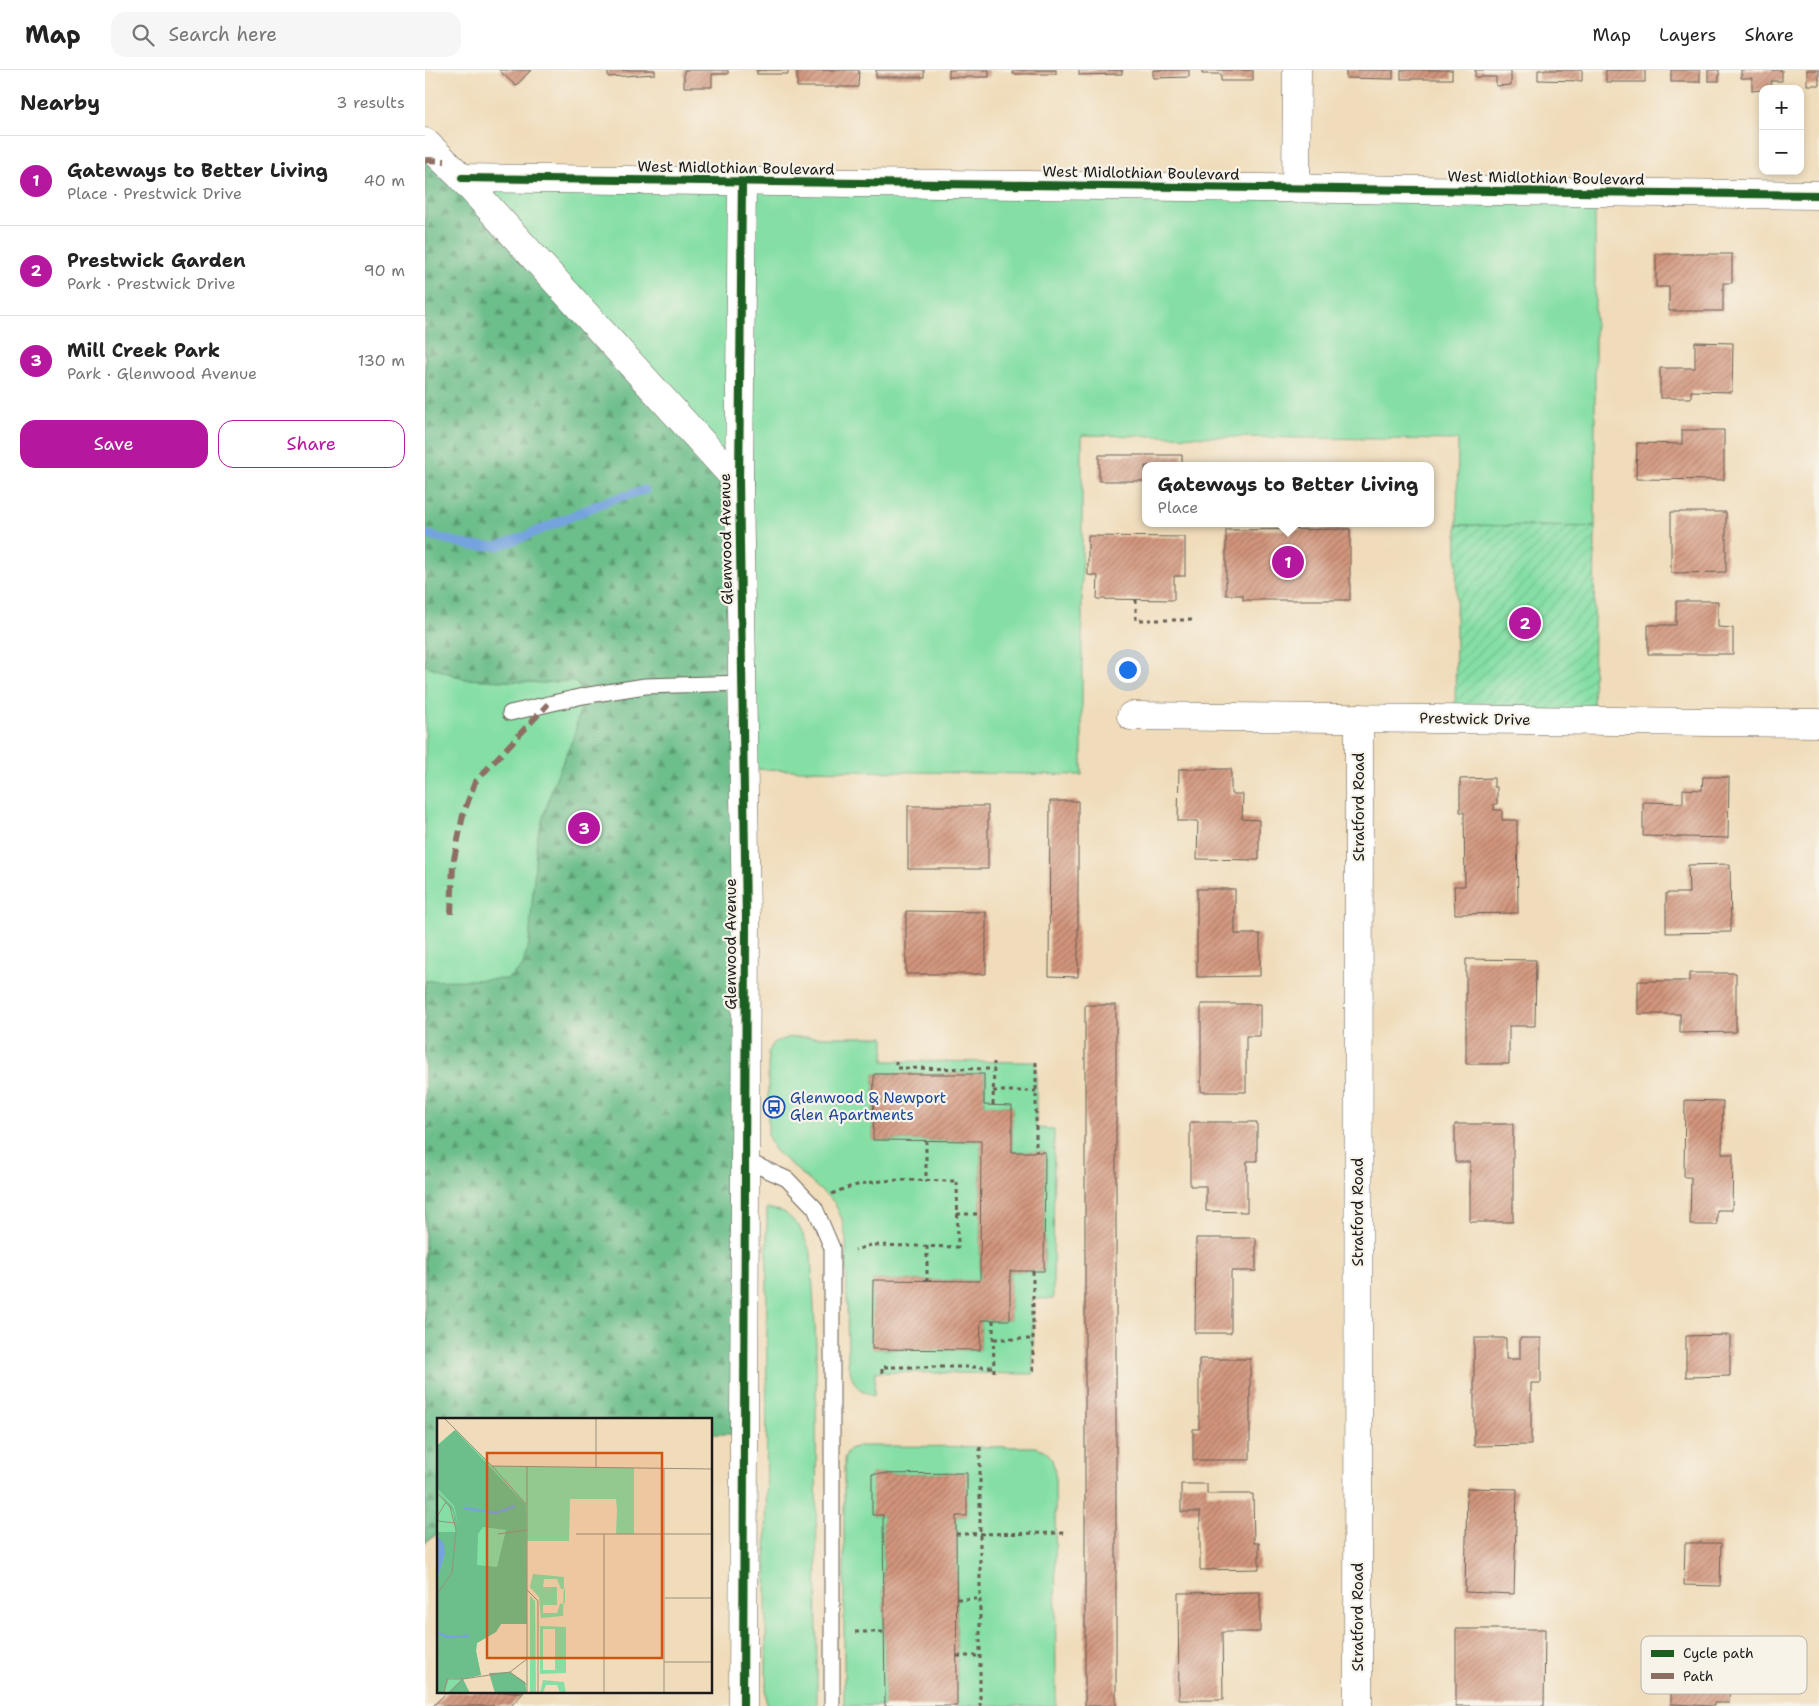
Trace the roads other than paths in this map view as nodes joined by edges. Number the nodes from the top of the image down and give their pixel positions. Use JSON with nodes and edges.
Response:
{"nodes":[{"id":1,"x":1297,"y":70,"type":"edge"},
{"id":2,"x":425,"y":142,"type":"edge"},
{"id":3,"x":462,"y":178,"type":"junction"},
{"id":4,"x":742,"y":182,"type":"junction"},
{"id":5,"x":1296,"y":189,"type":"junction"},
{"id":6,"x":1819,"y":195,"type":"edge"},
{"id":7,"x":739,"y":483,"type":"junction"},
{"id":8,"x":742,"y":683,"type":"junction"},
{"id":9,"x":510,"y":713,"type":"dead end"},
{"id":10,"x":1131,"y":716,"type":"dead end"},
{"id":11,"x":1359,"y":718,"type":"junction"},
{"id":12,"x":1819,"y":723,"type":"edge"},
{"id":13,"x":745,"y":1160,"type":"junction"},
{"id":14,"x":743,"y":1706,"type":"edge"},
{"id":15,"x":832,"y":1706,"type":"edge"},
{"id":16,"x":1358,"y":1706,"type":"edge"}],
"edges":[{"from":1,"to":5,"type":"street"},
{"from":2,"to":3,"type":"street","name":"Glenwood Avenue"},
{"from":3,"to":4,"type":"street","name":"West Midlothian Boulevard"},
{"from":3,"to":7,"type":"street","name":"Glenwood Avenue"},
{"from":4,"to":5,"type":"street","name":"West Midlothian Boulevard"},
{"from":4,"to":7,"type":"street","name":"Glenwood Avenue"},
{"from":5,"to":6,"type":"street","name":"West Midlothian Boulevard"},
{"from":7,"to":8,"type":"street","name":"Glenwood Avenue"},
{"from":8,"to":9,"type":"lane"},
{"from":8,"to":13,"type":"street","name":"Glenwood Avenue"},
{"from":10,"to":11,"type":"street","name":"Prestwick Drive"},
{"from":11,"to":12,"type":"street","name":"Prestwick Drive"},
{"from":11,"to":16,"type":"street","name":"Stratford Road"},
{"from":13,"to":14,"type":"street","name":"Glenwood Avenue"},
{"from":13,"to":15,"type":"lane"}]}
